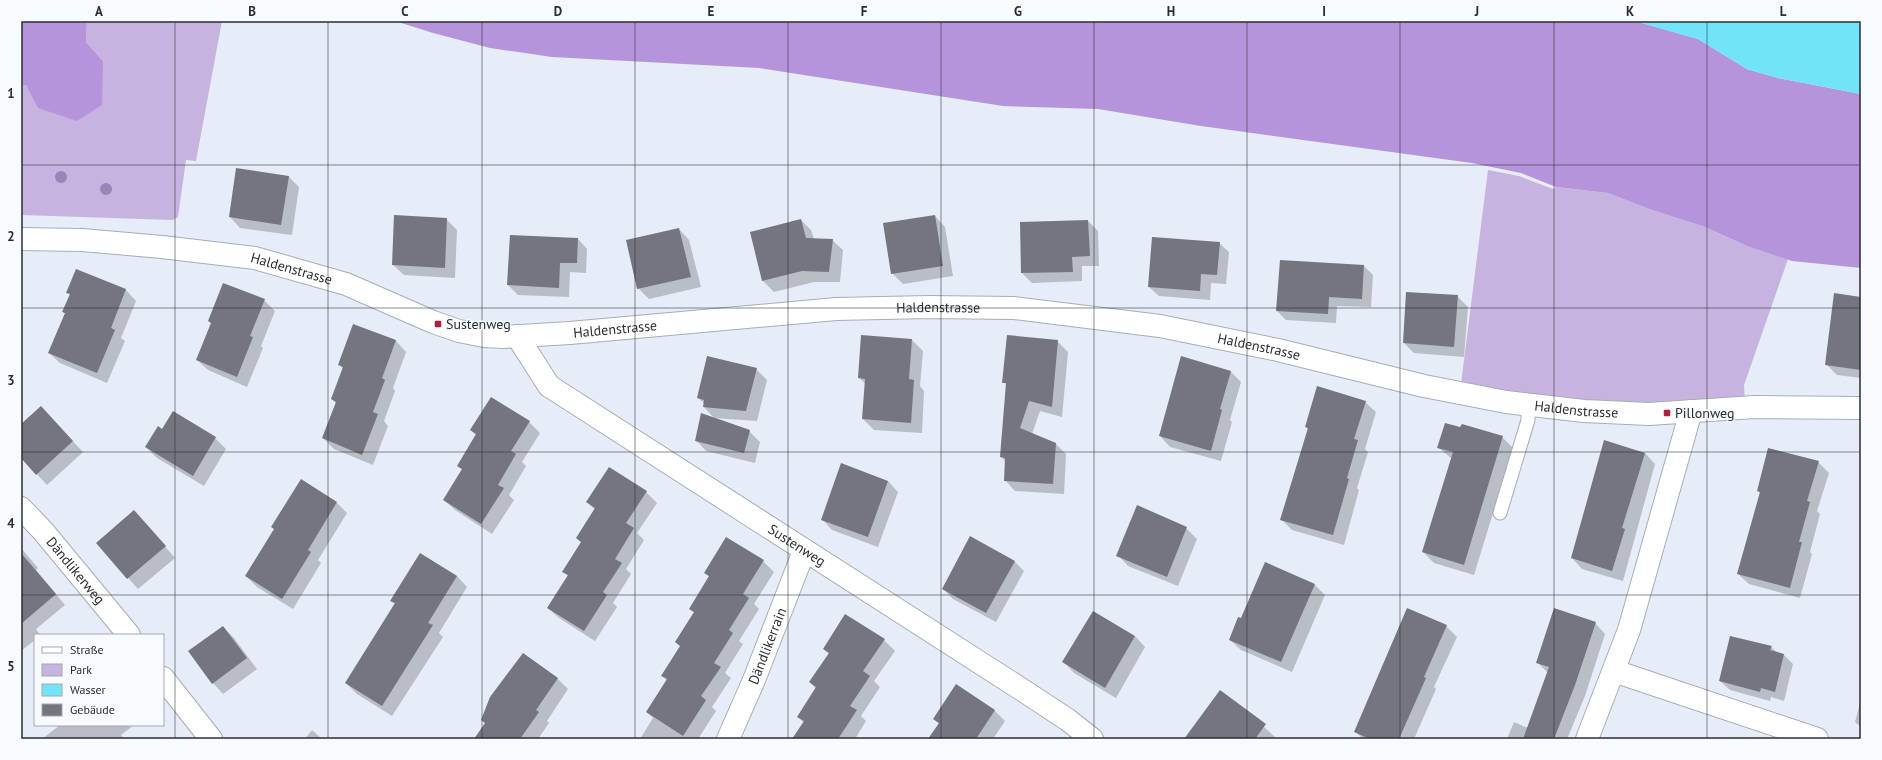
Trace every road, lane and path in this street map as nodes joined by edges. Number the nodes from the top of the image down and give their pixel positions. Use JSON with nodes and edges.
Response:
{"nodes":[{"id":1,"x":21,"y":239,"type":"edge"},
{"id":2,"x":517,"y":336,"type":"junction"},
{"id":3,"x":1528,"y":404,"type":"junction"},
{"id":4,"x":1861,"y":408,"type":"edge"},
{"id":5,"x":1692,"y":411,"type":"junction"},
{"id":6,"x":21,"y":508,"type":"edge"},
{"id":7,"x":1500,"y":513,"type":"dead end"},
{"id":8,"x":804,"y":551,"type":"junction"},
{"id":9,"x":128,"y":634,"type":"edge"},
{"id":10,"x":1614,"y":671,"type":"junction"},
{"id":11,"x":164,"y":679,"type":"edge"},
{"id":12,"x":211,"y":739,"type":"edge"},
{"id":13,"x":728,"y":739,"type":"edge"},
{"id":14,"x":1092,"y":739,"type":"edge"},
{"id":15,"x":1587,"y":739,"type":"edge"},
{"id":16,"x":1817,"y":739,"type":"edge"}],
"edges":[{"from":1,"to":2,"type":"street","name":"Haldenstrasse"},
{"from":2,"to":3,"type":"street","name":"Haldenstrasse"},
{"from":2,"to":8,"type":"street","name":"Sustenweg"},
{"from":3,"to":5,"type":"street","name":"Haldenstrasse"},
{"from":3,"to":7,"type":"lane"},
{"from":4,"to":5,"type":"street","name":"Haldenstrasse"},
{"from":5,"to":10,"type":"street"},
{"from":6,"to":9,"type":"street","name":"Dändlikerweg"},
{"from":8,"to":13,"type":"street","name":"Dändlikerrain"},
{"from":8,"to":14,"type":"street","name":"Sustenweg"},
{"from":10,"to":15,"type":"street"},
{"from":10,"to":16,"type":"street"},
{"from":11,"to":12,"type":"street"}]}
